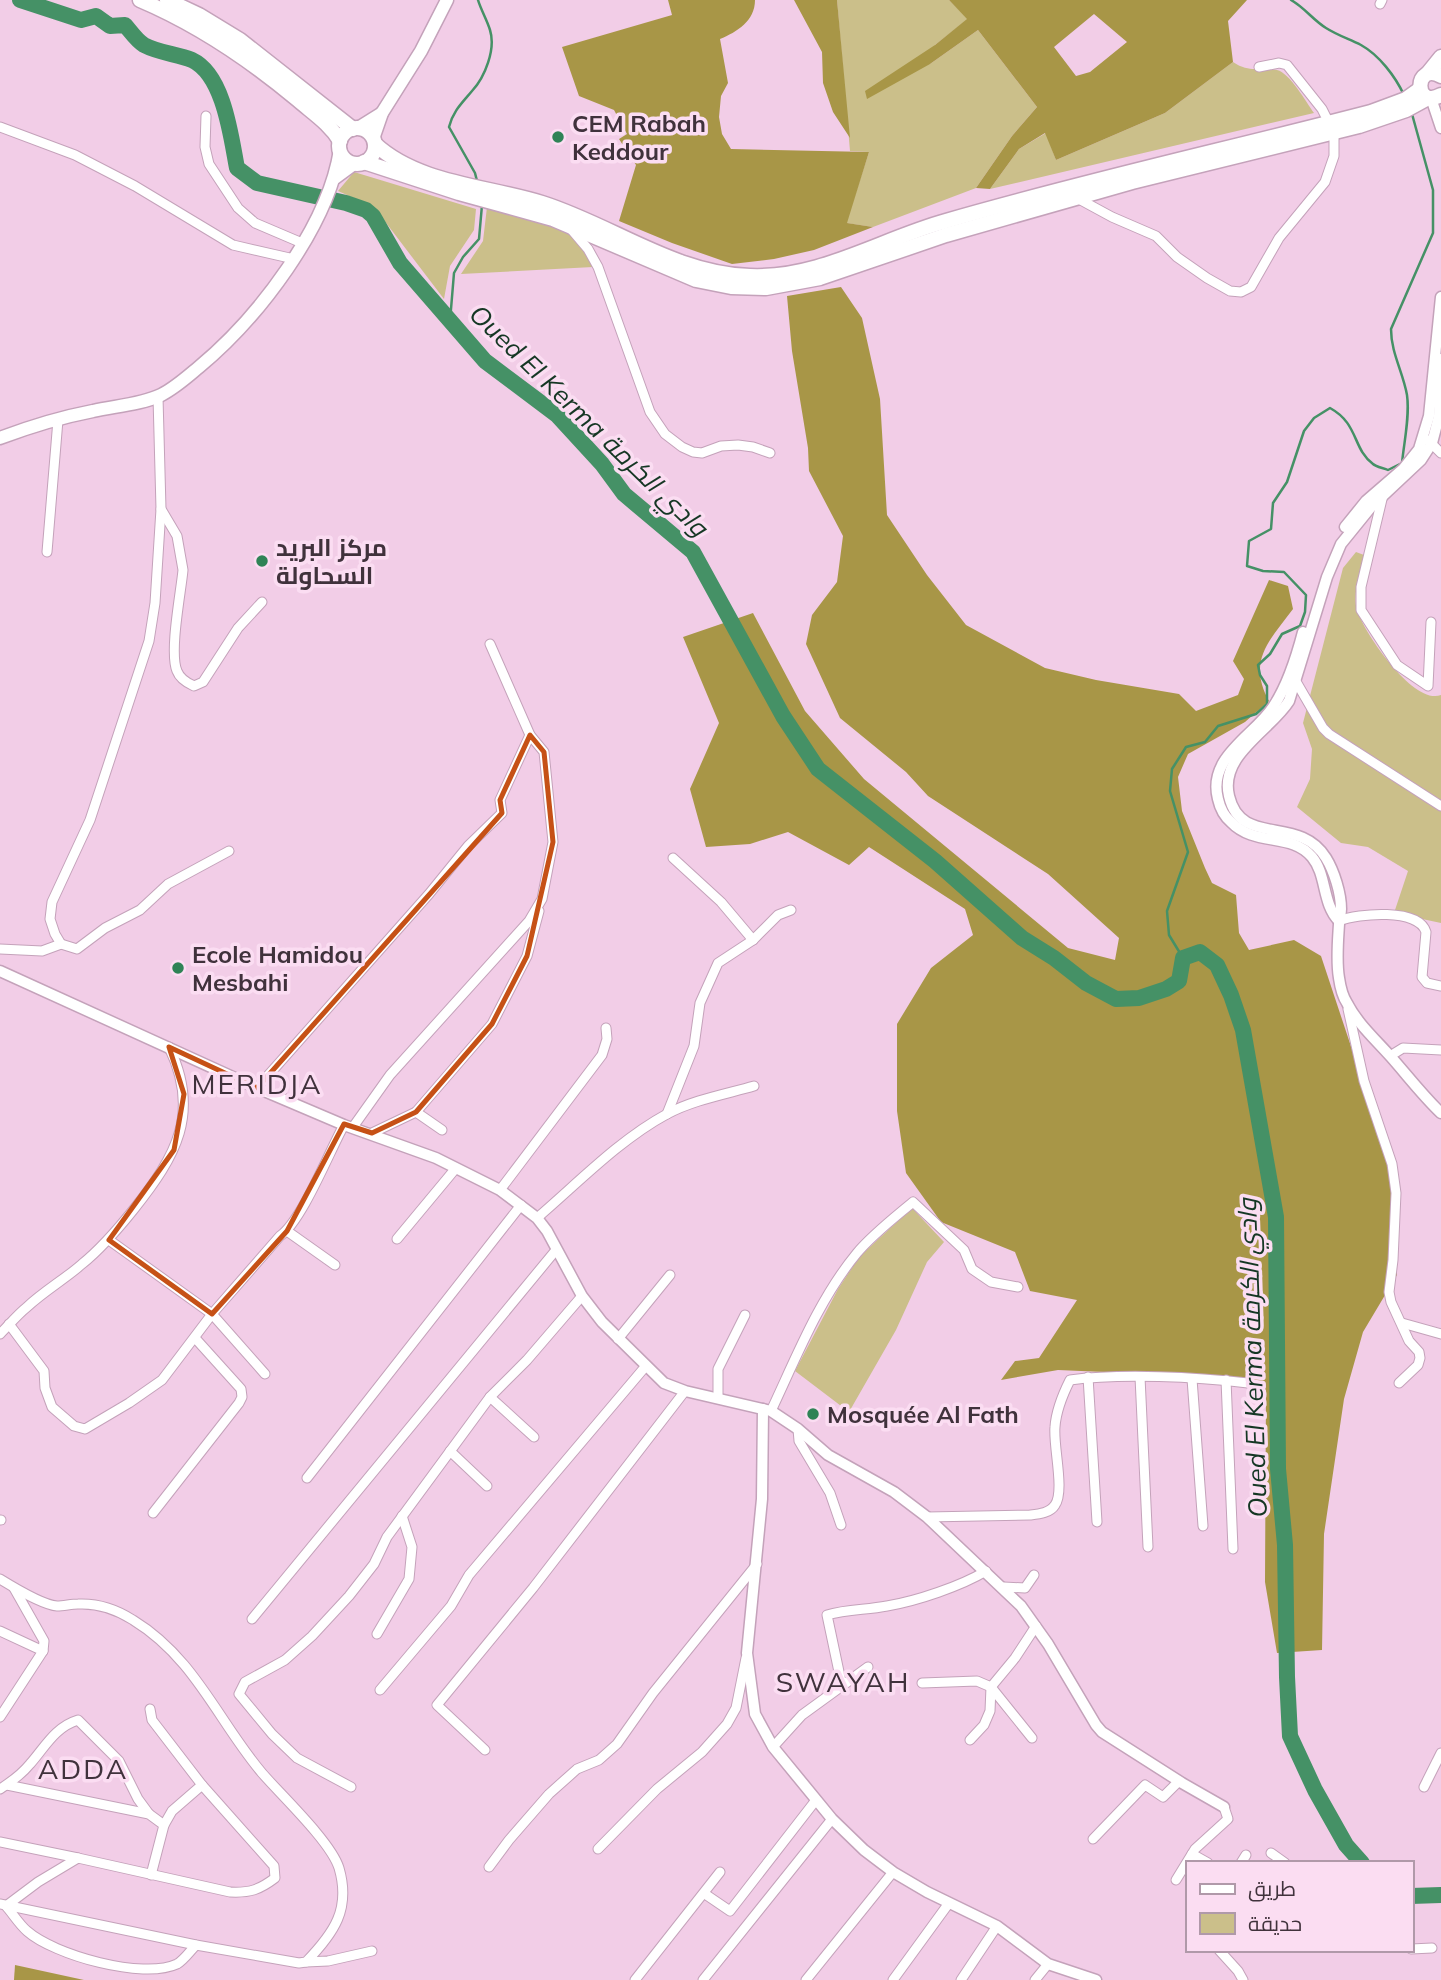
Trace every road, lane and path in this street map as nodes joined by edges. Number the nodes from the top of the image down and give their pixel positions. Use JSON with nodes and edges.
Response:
{"nodes":[{"id":1,"x":140,"y":0,"type":"edge"},
{"id":2,"x":167,"y":0,"type":"edge"},
{"id":3,"x":447,"y":0,"type":"edge"},
{"id":4,"x":1441,"y":57,"type":"edge"},
{"id":5,"x":1259,"y":67,"type":"dead end"},
{"id":6,"x":1434,"y":75,"type":"edge"},
{"id":7,"x":1425,"y":97,"type":"edge"},
{"id":8,"x":382,"y":113,"type":"junction"},
{"id":9,"x":205,"y":116,"type":"dead end"},
{"id":10,"x":0,"y":127,"type":"edge"},
{"id":11,"x":1332,"y":128,"type":"junction"},
{"id":12,"x":1441,"y":128,"type":"edge"},
{"id":13,"x":355,"y":129,"type":"junction"},
{"id":14,"x":374,"y":141,"type":"junction"},
{"id":15,"x":340,"y":146,"type":"junction"},
{"id":16,"x":359,"y":163,"type":"junction"},
{"id":17,"x":335,"y":178,"type":"junction"},
{"id":18,"x":461,"y":188,"type":"junction"},
{"id":19,"x":494,"y":196,"type":"junction"},
{"id":20,"x":1077,"y":198,"type":"junction"},
{"id":21,"x":568,"y":225,"type":"junction"},
{"id":22,"x":302,"y":243,"type":"junction"},
{"id":23,"x":294,"y":259,"type":"junction"},
{"id":24,"x":1441,"y":297,"type":"edge"},
{"id":25,"x":1441,"y":359,"type":"edge"},
{"id":26,"x":158,"y":397,"type":"junction"},
{"id":27,"x":58,"y":420,"type":"junction"},
{"id":28,"x":0,"y":438,"type":"edge"},
{"id":29,"x":1428,"y":440,"type":"junction"},
{"id":30,"x":770,"y":453,"type":"dead end"},
{"id":31,"x":1441,"y":453,"type":"edge"},
{"id":32,"x":1383,"y":495,"type":"junction"},
{"id":33,"x":161,"y":509,"type":"junction"},
{"id":34,"x":47,"y":551,"type":"dead end"},
{"id":35,"x":262,"y":602,"type":"dead end"},
{"id":36,"x":1431,"y":622,"type":"dead end"},
{"id":37,"x":490,"y":644,"type":"dead end"},
{"id":38,"x":1441,"y":655,"type":"edge"},
{"id":39,"x":1430,"y":661,"type":"junction"},
{"id":40,"x":1289,"y":671,"type":"junction"},
{"id":41,"x":1296,"y":682,"type":"junction"},
{"id":42,"x":530,"y":734,"type":"junction"},
{"id":43,"x":1441,"y":806,"type":"edge"},
{"id":44,"x":229,"y":850,"type":"dead end"},
{"id":45,"x":673,"y":858,"type":"dead end"},
{"id":46,"x":542,"y":899,"type":"junction"},
{"id":47,"x":791,"y":910,"type":"dead end"},
{"id":48,"x":1339,"y":920,"type":"junction"},
{"id":49,"x":753,"y":940,"type":"junction"},
{"id":50,"x":61,"y":944,"type":"junction"},
{"id":51,"x":0,"y":949,"type":"edge"},
{"id":52,"x":0,"y":971,"type":"edge"},
{"id":53,"x":1441,"y":986,"type":"edge"},
{"id":54,"x":1347,"y":1003,"type":"junction"},
{"id":55,"x":606,"y":1028,"type":"dead end"},
{"id":56,"x":169,"y":1047,"type":"junction"},
{"id":57,"x":1441,"y":1050,"type":"edge"},
{"id":58,"x":1390,"y":1056,"type":"junction"},
{"id":59,"x":754,"y":1086,"type":"dead end"},
{"id":60,"x":257,"y":1088,"type":"junction"},
{"id":61,"x":416,"y":1112,"type":"junction"},
{"id":62,"x":1441,"y":1112,"type":"edge"},
{"id":63,"x":667,"y":1114,"type":"junction"},
{"id":64,"x":348,"y":1126,"type":"junction"},
{"id":65,"x":442,"y":1130,"type":"dead end"},
{"id":66,"x":372,"y":1133,"type":"junction"},
{"id":67,"x":456,"y":1168,"type":"junction"},
{"id":68,"x":500,"y":1191,"type":"junction"},
{"id":69,"x":521,"y":1205,"type":"junction"},
{"id":70,"x":537,"y":1218,"type":"junction"},
{"id":71,"x":287,"y":1231,"type":"junction"},
{"id":72,"x":397,"y":1239,"type":"dead end"},
{"id":73,"x":109,"y":1240,"type":"junction"},
{"id":74,"x":556,"y":1250,"type":"junction"},
{"id":75,"x":335,"y":1265,"type":"dead end"},
{"id":76,"x":670,"y":1275,"type":"dead end"},
{"id":77,"x":1018,"y":1287,"type":"dead end"},
{"id":78,"x":582,"y":1296,"type":"junction"},
{"id":79,"x":212,"y":1314,"type":"junction"},
{"id":80,"x":745,"y":1315,"type":"dead end"},
{"id":81,"x":1402,"y":1323,"type":"junction"},
{"id":82,"x":9,"y":1324,"type":"junction"},
{"id":83,"x":0,"y":1334,"type":"edge"},
{"id":84,"x":1441,"y":1334,"type":"edge"},
{"id":85,"x":195,"y":1338,"type":"junction"},
{"id":86,"x":618,"y":1339,"type":"junction"},
{"id":87,"x":645,"y":1367,"type":"junction"},
{"id":88,"x":265,"y":1374,"type":"dead end"},
{"id":89,"x":1088,"y":1377,"type":"junction"},
{"id":90,"x":1140,"y":1377,"type":"junction"},
{"id":91,"x":1192,"y":1379,"type":"junction"},
{"id":92,"x":1226,"y":1380,"type":"junction"},
{"id":93,"x":1248,"y":1383,"type":"dead end"},
{"id":94,"x":1399,"y":1383,"type":"dead end"},
{"id":95,"x":685,"y":1391,"type":"junction"},
{"id":96,"x":490,"y":1396,"type":"junction"},
{"id":97,"x":718,"y":1398,"type":"junction"},
{"id":98,"x":767,"y":1410,"type":"junction"},
{"id":99,"x":798,"y":1429,"type":"junction"},
{"id":100,"x":534,"y":1437,"type":"dead end"},
{"id":101,"x":450,"y":1451,"type":"junction"},
{"id":102,"x":307,"y":1478,"type":"dead end"},
{"id":103,"x":487,"y":1486,"type":"dead end"},
{"id":104,"x":153,"y":1513,"type":"dead end"},
{"id":105,"x":402,"y":1516,"type":"junction"},
{"id":106,"x":927,"y":1517,"type":"junction"},
{"id":107,"x":1097,"y":1522,"type":"dead end"},
{"id":108,"x":841,"y":1525,"type":"dead end"},
{"id":109,"x":1203,"y":1526,"type":"dead end"},
{"id":110,"x":1148,"y":1547,"type":"dead end"},
{"id":111,"x":1233,"y":1549,"type":"dead end"},
{"id":112,"x":757,"y":1564,"type":"junction"},
{"id":113,"x":986,"y":1571,"type":"junction"},
{"id":114,"x":1034,"y":1575,"type":"dead end"},
{"id":115,"x":0,"y":1579,"type":"edge"},
{"id":116,"x":1004,"y":1587,"type":"junction"},
{"id":117,"x":13,"y":1588,"type":"junction"},
{"id":118,"x":252,"y":1619,"type":"dead end"},
{"id":119,"x":1035,"y":1626,"type":"junction"},
{"id":120,"x":0,"y":1631,"type":"edge"},
{"id":121,"x":377,"y":1634,"type":"dead end"},
{"id":122,"x":43,"y":1651,"type":"junction"},
{"id":123,"x":747,"y":1653,"type":"junction"},
{"id":124,"x":868,"y":1667,"type":"dead end"},
{"id":125,"x":922,"y":1683,"type":"dead end"},
{"id":126,"x":842,"y":1686,"type":"junction"},
{"id":127,"x":991,"y":1687,"type":"junction"},
{"id":128,"x":380,"y":1690,"type":"dead end"},
{"id":129,"x":150,"y":1709,"type":"dead end"},
{"id":130,"x":0,"y":1717,"type":"edge"},
{"id":131,"x":1032,"y":1738,"type":"dead end"},
{"id":132,"x":970,"y":1740,"type":"dead end"},
{"id":133,"x":773,"y":1747,"type":"junction"},
{"id":134,"x":485,"y":1749,"type":"dead end"},
{"id":135,"x":1441,"y":1753,"type":"edge"},
{"id":136,"x":1179,"y":1781,"type":"junction"},
{"id":137,"x":202,"y":1785,"type":"junction"},
{"id":138,"x":4,"y":1787,"type":"edge"},
{"id":139,"x":351,"y":1787,"type":"dead end"},
{"id":140,"x":1424,"y":1787,"type":"dead end"},
{"id":141,"x":816,"y":1800,"type":"junction"},
{"id":142,"x":1224,"y":1807,"type":"joint"},
{"id":143,"x":149,"y":1814,"type":"junction"},
{"id":144,"x":832,"y":1819,"type":"junction"},
{"id":145,"x":164,"y":1825,"type":"junction"},
{"id":146,"x":1093,"y":1839,"type":"dead end"},
{"id":147,"x":0,"y":1842,"type":"edge"},
{"id":148,"x":598,"y":1849,"type":"dead end"},
{"id":149,"x":1271,"y":1853,"type":"dead end"},
{"id":150,"x":1192,"y":1854,"type":"junction"},
{"id":151,"x":79,"y":1858,"type":"junction"},
{"id":152,"x":1188,"y":1861,"type":"edge"},
{"id":153,"x":1204,"y":1861,"type":"edge"},
{"id":154,"x":1282,"y":1861,"type":"edge"},
{"id":155,"x":1186,"y":1864,"type":"edge"},
{"id":156,"x":489,"y":1867,"type":"dead end"},
{"id":157,"x":720,"y":1872,"type":"dead end"},
{"id":158,"x":892,"y":1872,"type":"junction"},
{"id":159,"x":150,"y":1875,"type":"junction"},
{"id":160,"x":1176,"y":1880,"type":"dead end"},
{"id":161,"x":705,"y":1894,"type":"junction"},
{"id":162,"x":949,"y":1903,"type":"junction"},
{"id":163,"x":3,"y":1905,"type":"edge"},
{"id":164,"x":997,"y":1926,"type":"junction"},
{"id":165,"x":196,"y":1945,"type":"junction"},
{"id":166,"x":1432,"y":1948,"type":"dead end"},
{"id":167,"x":1413,"y":1949,"type":"edge"},
{"id":168,"x":372,"y":1951,"type":"dead end"},
{"id":169,"x":1221,"y":1952,"type":"edge"},
{"id":170,"x":306,"y":1962,"type":"junction"},
{"id":171,"x":1048,"y":1964,"type":"junction"},
{"id":172,"x":635,"y":1980,"type":"edge"},
{"id":173,"x":703,"y":1980,"type":"edge"},
{"id":174,"x":806,"y":1980,"type":"edge"},
{"id":175,"x":893,"y":1980,"type":"edge"},
{"id":176,"x":961,"y":1980,"type":"edge"},
{"id":177,"x":1035,"y":1980,"type":"edge"},
{"id":178,"x":1096,"y":1980,"type":"edge"},
{"id":179,"x":1243,"y":1980,"type":"edge"}],
"edges":[{"from":1,"to":15,"type":"highway"},
{"from":2,"to":13,"type":"highway"},
{"from":3,"to":8,"type":"main road"},
{"from":4,"to":6,"type":"highway"},
{"from":5,"to":11,"type":"street"},
{"from":6,"to":7,"type":"highway"},
{"from":7,"to":11,"type":"highway"},
{"from":7,"to":12,"type":"street"},
{"from":8,"to":13,"type":"main road"},
{"from":8,"to":14,"type":"main road"},
{"from":9,"to":22,"type":"street"},
{"from":10,"to":23,"type":"street"},
{"from":11,"to":19,"type":"highway"},
{"from":11,"to":20,"type":"highway"},
{"from":11,"to":20,"type":"street"},
{"from":13,"to":14,"type":"highway"},
{"from":13,"to":15,"type":"highway"},
{"from":14,"to":16,"type":"highway"},
{"from":14,"to":18,"type":"highway"},
{"from":15,"to":16,"type":"highway"},
{"from":15,"to":17,"type":"main road"},
{"from":16,"to":17,"type":"main road"},
{"from":16,"to":18,"type":"highway"},
{"from":17,"to":22,"type":"main road"},
{"from":18,"to":19,"type":"highway"},
{"from":19,"to":21,"type":"highway"},
{"from":20,"to":21,"type":"highway"},
{"from":21,"to":30,"type":"street"},
{"from":22,"to":23,"type":"main road"},
{"from":23,"to":26,"type":"main road"},
{"from":24,"to":29,"type":"street"},
{"from":25,"to":29,"type":"street"},
{"from":26,"to":27,"type":"main road"},
{"from":26,"to":33,"type":"street"},
{"from":27,"to":28,"type":"main road"},
{"from":27,"to":34,"type":"street"},
{"from":29,"to":31,"type":"street"},
{"from":29,"to":32,"type":"street"},
{"from":29,"to":40,"type":"street"},
{"from":32,"to":39,"type":"street"},
{"from":32,"to":41,"type":"street"},
{"from":33,"to":35,"type":"street"},
{"from":33,"to":50,"type":"street"},
{"from":36,"to":39,"type":"street"},
{"from":37,"to":42,"type":"street"},
{"from":38,"to":39,"type":"street"},
{"from":40,"to":41,"type":"street"},
{"from":40,"to":48,"type":"street"},
{"from":41,"to":43,"type":"street"},
{"from":41,"to":48,"type":"street"},
{"from":42,"to":46,"type":"street"},
{"from":42,"to":60,"type":"street"},
{"from":44,"to":50,"type":"street"},
{"from":45,"to":49,"type":"street"},
{"from":46,"to":61,"type":"street"},
{"from":46,"to":64,"type":"street"},
{"from":47,"to":49,"type":"street"},
{"from":48,"to":53,"type":"street"},
{"from":48,"to":54,"type":"street"},
{"from":49,"to":63,"type":"street"},
{"from":50,"to":51,"type":"street"},
{"from":52,"to":56,"type":"street"},
{"from":54,"to":58,"type":"street"},
{"from":54,"to":81,"type":"street"},
{"from":55,"to":68,"type":"street"},
{"from":56,"to":60,"type":"street"},
{"from":56,"to":73,"type":"street"},
{"from":57,"to":58,"type":"street"},
{"from":58,"to":62,"type":"street"},
{"from":59,"to":63,"type":"street"},
{"from":60,"to":64,"type":"street"},
{"from":61,"to":65,"type":"street"},
{"from":61,"to":66,"type":"street"},
{"from":63,"to":70,"type":"street"},
{"from":64,"to":66,"type":"street"},
{"from":64,"to":71,"type":"street"},
{"from":66,"to":67,"type":"street"},
{"from":67,"to":68,"type":"street"},
{"from":67,"to":72,"type":"street"},
{"from":68,"to":69,"type":"street"},
{"from":69,"to":70,"type":"street"},
{"from":69,"to":102,"type":"street"},
{"from":70,"to":74,"type":"street"},
{"from":71,"to":75,"type":"street"},
{"from":71,"to":79,"type":"street"},
{"from":73,"to":79,"type":"street"},
{"from":73,"to":82,"type":"street"},
{"from":74,"to":78,"type":"street"},
{"from":74,"to":118,"type":"street"},
{"from":76,"to":86,"type":"street"},
{"from":77,"to":98,"type":"street"},
{"from":78,"to":86,"type":"street"},
{"from":78,"to":96,"type":"street"},
{"from":79,"to":85,"type":"street"},
{"from":79,"to":88,"type":"street"},
{"from":80,"to":97,"type":"street"},
{"from":81,"to":84,"type":"street"},
{"from":81,"to":94,"type":"street"},
{"from":82,"to":83,"type":"street"},
{"from":82,"to":85,"type":"street"},
{"from":85,"to":104,"type":"street"},
{"from":86,"to":87,"type":"street"},
{"from":87,"to":95,"type":"street"},
{"from":87,"to":128,"type":"street"},
{"from":89,"to":90,"type":"street"},
{"from":89,"to":106,"type":"street"},
{"from":89,"to":107,"type":"street"},
{"from":90,"to":91,"type":"street"},
{"from":90,"to":110,"type":"street"},
{"from":91,"to":92,"type":"street"},
{"from":91,"to":109,"type":"street"},
{"from":92,"to":93,"type":"street"},
{"from":92,"to":111,"type":"street"},
{"from":95,"to":97,"type":"street"},
{"from":95,"to":134,"type":"street"},
{"from":96,"to":100,"type":"street"},
{"from":96,"to":101,"type":"street"},
{"from":97,"to":98,"type":"street"},
{"from":98,"to":99,"type":"street"},
{"from":98,"to":112,"type":"street"},
{"from":99,"to":106,"type":"street"},
{"from":99,"to":108,"type":"street"},
{"from":101,"to":103,"type":"street"},
{"from":101,"to":105,"type":"street"},
{"from":105,"to":121,"type":"street"},
{"from":105,"to":139,"type":"street"},
{"from":106,"to":113,"type":"street"},
{"from":112,"to":123,"type":"street"},
{"from":112,"to":156,"type":"street"},
{"from":113,"to":116,"type":"street"},
{"from":113,"to":126,"type":"street"},
{"from":114,"to":116,"type":"street"},
{"from":115,"to":117,"type":"street"},
{"from":116,"to":119,"type":"street"},
{"from":117,"to":122,"type":"street"},
{"from":117,"to":170,"type":"street"},
{"from":119,"to":127,"type":"street"},
{"from":119,"to":136,"type":"street"},
{"from":120,"to":122,"type":"street"},
{"from":122,"to":130,"type":"street"},
{"from":123,"to":133,"type":"street"},
{"from":123,"to":148,"type":"street"},
{"from":124,"to":126,"type":"street"},
{"from":125,"to":127,"type":"street"},
{"from":126,"to":133,"type":"street"},
{"from":127,"to":131,"type":"street"},
{"from":127,"to":132,"type":"street"},
{"from":129,"to":137,"type":"street"},
{"from":133,"to":141,"type":"street"},
{"from":135,"to":140,"type":"street"},
{"from":136,"to":142,"type":"street"},
{"from":136,"to":146,"type":"street"},
{"from":137,"to":145,"type":"street"},
{"from":137,"to":159,"type":"street"},
{"from":138,"to":143,"type":"street"},
{"from":138,"to":143,"type":"street"},
{"from":141,"to":144,"type":"street"},
{"from":141,"to":161,"type":"street"},
{"from":142,"to":150,"type":"street"},
{"from":143,"to":145,"type":"street"},
{"from":144,"to":158,"type":"street"},
{"from":144,"to":173,"type":"street"},
{"from":145,"to":159,"type":"street"},
{"from":147,"to":151,"type":"street"},
{"from":149,"to":154,"type":"street"},
{"from":150,"to":152,"type":"street"},
{"from":150,"to":153,"type":"street"},
{"from":151,"to":159,"type":"street"},
{"from":151,"to":163,"type":"street"},
{"from":155,"to":160,"type":"street"},
{"from":157,"to":161,"type":"street"},
{"from":158,"to":162,"type":"street"},
{"from":158,"to":174,"type":"street"},
{"from":161,"to":172,"type":"street"},
{"from":162,"to":164,"type":"street"},
{"from":162,"to":175,"type":"street"},
{"from":163,"to":165,"type":"street"},
{"from":163,"to":165,"type":"street"},
{"from":164,"to":171,"type":"street"},
{"from":164,"to":176,"type":"street"},
{"from":165,"to":170,"type":"street"},
{"from":166,"to":167,"type":"street"},
{"from":168,"to":170,"type":"street"},
{"from":169,"to":179,"type":"street"},
{"from":171,"to":177,"type":"street"},
{"from":171,"to":178,"type":"street"}]}
